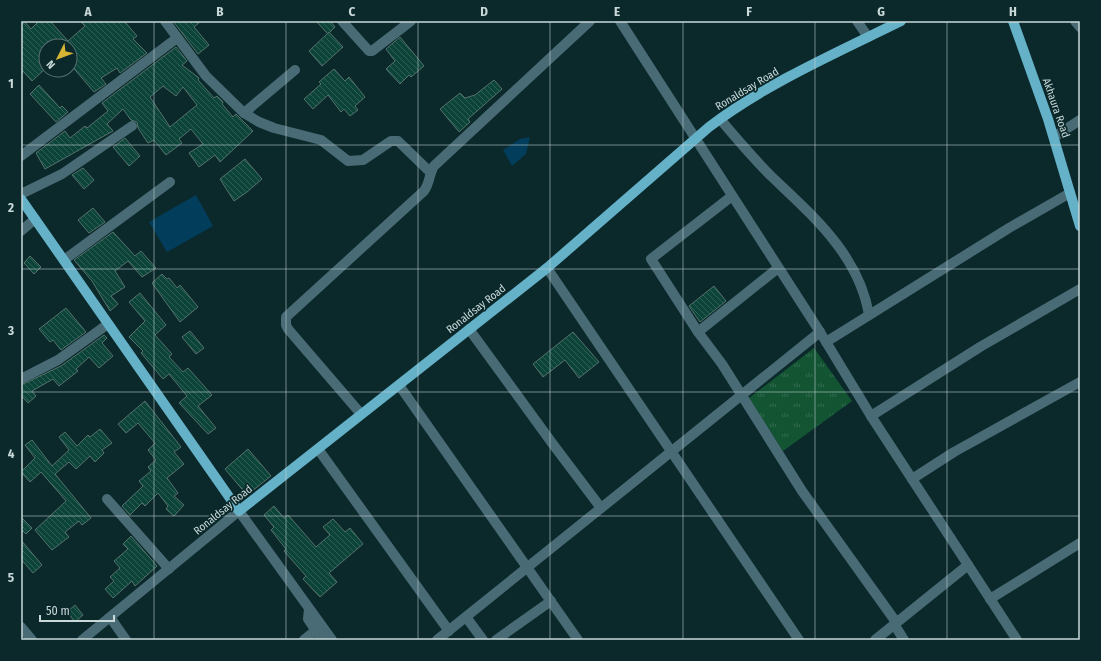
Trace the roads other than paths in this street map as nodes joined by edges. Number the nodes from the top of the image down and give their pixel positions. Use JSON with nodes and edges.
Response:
{"nodes":[{"id":1,"x":165,"y":21,"type":"edge"},
{"id":2,"x":342,"y":21,"type":"edge"},
{"id":3,"x":411,"y":21,"type":"edge"},
{"id":4,"x":590,"y":21,"type":"edge"},
{"id":5,"x":620,"y":21,"type":"edge"},
{"id":6,"x":857,"y":21,"type":"edge"},
{"id":7,"x":901,"y":21,"type":"edge"},
{"id":8,"x":1013,"y":21,"type":"edge"},
{"id":9,"x":1075,"y":21,"type":"edge"},
{"id":10,"x":1080,"y":27,"type":"edge"},
{"id":11,"x":868,"y":37,"type":"junction"},
{"id":12,"x":177,"y":38,"type":"junction"},
{"id":13,"x":295,"y":70,"type":"dead end"},
{"id":14,"x":244,"y":113,"type":"junction"},
{"id":15,"x":720,"y":119,"type":"junction"},
{"id":16,"x":1080,"y":120,"type":"edge"},
{"id":17,"x":132,"y":126,"type":"dead end"},
{"id":18,"x":1054,"y":137,"type":"junction"},
{"id":19,"x":696,"y":140,"type":"junction"},
{"id":20,"x":21,"y":156,"type":"edge"},
{"id":21,"x":430,"y":172,"type":"junction"},
{"id":22,"x":170,"y":182,"type":"dead end"},
{"id":23,"x":1070,"y":193,"type":"junction"},
{"id":24,"x":21,"y":194,"type":"edge"},
{"id":25,"x":732,"y":196,"type":"junction"},
{"id":26,"x":21,"y":199,"type":"edge"},
{"id":27,"x":36,"y":219,"type":"junction"},
{"id":28,"x":1080,"y":226,"type":"edge"},
{"id":29,"x":21,"y":231,"type":"edge"},
{"id":30,"x":64,"y":260,"type":"junction"},
{"id":31,"x":547,"y":268,"type":"junction"},
{"id":32,"x":778,"y":268,"type":"junction"},
{"id":33,"x":1077,"y":290,"type":"edge"},
{"id":34,"x":869,"y":315,"type":"junction"},
{"id":35,"x":108,"y":324,"type":"junction"},
{"id":36,"x":469,"y":329,"type":"junction"},
{"id":37,"x":698,"y":332,"type":"junction"},
{"id":38,"x":820,"y":332,"type":"junction"},
{"id":39,"x":826,"y":342,"type":"junction"},
{"id":40,"x":21,"y":379,"type":"edge"},
{"id":41,"x":1080,"y":382,"type":"edge"},
{"id":42,"x":399,"y":385,"type":"junction"},
{"id":43,"x":741,"y":395,"type":"junction"},
{"id":44,"x":361,"y":414,"type":"junction"},
{"id":45,"x":871,"y":416,"type":"junction"},
{"id":46,"x":318,"y":449,"type":"junction"},
{"id":47,"x":670,"y":452,"type":"junction"},
{"id":48,"x":912,"y":479,"type":"junction"},
{"id":49,"x":107,"y":499,"type":"dead end"},
{"id":50,"x":601,"y":508,"type":"junction"},
{"id":51,"x":240,"y":512,"type":"junction"},
{"id":52,"x":1080,"y":544,"type":"edge"},
{"id":53,"x":968,"y":565,"type":"junction"},
{"id":54,"x":526,"y":568,"type":"junction"},
{"id":55,"x":169,"y":569,"type":"junction"},
{"id":56,"x":990,"y":599,"type":"junction"},
{"id":57,"x":551,"y":601,"type":"junction"},
{"id":58,"x":110,"y":617,"type":"junction"},
{"id":59,"x":466,"y":617,"type":"junction"},
{"id":60,"x":895,"y":623,"type":"junction"},
{"id":61,"x":21,"y":627,"type":"edge"},
{"id":62,"x":318,"y":628,"type":"junction"},
{"id":63,"x":449,"y":630,"type":"junction"},
{"id":64,"x":32,"y":640,"type":"edge"},
{"id":65,"x":82,"y":640,"type":"edge"},
{"id":66,"x":126,"y":640,"type":"edge"},
{"id":67,"x":304,"y":640,"type":"edge"},
{"id":68,"x":322,"y":640,"type":"edge"},
{"id":69,"x":332,"y":640,"type":"edge"},
{"id":70,"x":437,"y":640,"type":"edge"},
{"id":71,"x":483,"y":640,"type":"edge"},
{"id":72,"x":496,"y":640,"type":"edge"},
{"id":73,"x":578,"y":640,"type":"edge"},
{"id":74,"x":799,"y":640,"type":"edge"},
{"id":75,"x":875,"y":640,"type":"edge"},
{"id":76,"x":904,"y":640,"type":"edge"},
{"id":77,"x":1017,"y":640,"type":"edge"}],
"edges":[{"from":1,"to":12,"type":"street"},
{"from":2,"to":3,"type":"street"},
{"from":4,"to":21,"type":"street"},
{"from":5,"to":19,"type":"street"},
{"from":6,"to":11,"type":"street"},
{"from":7,"to":11,"type":"main road","name":"Ronaldsay Road"},
{"from":8,"to":18,"type":"main road","name":"Akhaura Road"},
{"from":9,"to":10,"type":"street"},
{"from":11,"to":15,"type":"main road","name":"Ronaldsay Road"},
{"from":12,"to":14,"type":"street"},
{"from":12,"to":20,"type":"street"},
{"from":13,"to":14,"type":"street"},
{"from":14,"to":21,"type":"street"},
{"from":15,"to":19,"type":"main road","name":"Ronaldsay Road"},
{"from":15,"to":34,"type":"street"},
{"from":16,"to":18,"type":"street"},
{"from":17,"to":24,"type":"street"},
{"from":18,"to":23,"type":"main road","name":"Akhaura Road"},
{"from":19,"to":25,"type":"street"},
{"from":19,"to":31,"type":"main road","name":"Ronaldsay Road"},
{"from":21,"to":44,"type":"street"},
{"from":22,"to":30,"type":"street"},
{"from":23,"to":28,"type":"main road","name":"Akhaura Road"},
{"from":23,"to":34,"type":"street"},
{"from":25,"to":32,"type":"street"},
{"from":25,"to":37,"type":"street"},
{"from":26,"to":27,"type":"main road"},
{"from":27,"to":29,"type":"street"},
{"from":27,"to":30,"type":"main road"},
{"from":30,"to":35,"type":"main road"},
{"from":31,"to":36,"type":"main road","name":"Ronaldsay Road"},
{"from":31,"to":47,"type":"street"},
{"from":32,"to":37,"type":"street"},
{"from":32,"to":38,"type":"street"},
{"from":33,"to":45,"type":"street"},
{"from":34,"to":39,"type":"street"},
{"from":35,"to":40,"type":"street"},
{"from":35,"to":51,"type":"main road"},
{"from":36,"to":42,"type":"main road","name":"Ronaldsay Road"},
{"from":36,"to":50,"type":"street"},
{"from":37,"to":43,"type":"street"},
{"from":38,"to":39,"type":"street"},
{"from":38,"to":43,"type":"street"},
{"from":39,"to":45,"type":"street"},
{"from":41,"to":48,"type":"street"},
{"from":42,"to":44,"type":"main road","name":"Ronaldsay Road"},
{"from":42,"to":54,"type":"street"},
{"from":43,"to":47,"type":"street"},
{"from":43,"to":60,"type":"street"},
{"from":44,"to":46,"type":"main road","name":"Ronaldsay Road"},
{"from":45,"to":48,"type":"street"},
{"from":46,"to":51,"type":"main road","name":"Ronaldsay Road"},
{"from":46,"to":63,"type":"street"},
{"from":47,"to":50,"type":"street"},
{"from":47,"to":74,"type":"street"},
{"from":48,"to":53,"type":"street"},
{"from":49,"to":55,"type":"street"},
{"from":50,"to":54,"type":"street"},
{"from":51,"to":55,"type":"street","name":"Ronaldsay Road"},
{"from":51,"to":62,"type":"street"},
{"from":52,"to":56,"type":"street"},
{"from":53,"to":56,"type":"street"},
{"from":53,"to":60,"type":"street"},
{"from":54,"to":57,"type":"street"},
{"from":54,"to":59,"type":"street"},
{"from":55,"to":58,"type":"street","name":"Ronaldsay Road"},
{"from":56,"to":77,"type":"street"},
{"from":57,"to":72,"type":"street"},
{"from":57,"to":73,"type":"street"},
{"from":58,"to":65,"type":"street","name":"Ronaldsay Road"},
{"from":58,"to":66,"type":"street"},
{"from":59,"to":63,"type":"street"},
{"from":59,"to":71,"type":"street"},
{"from":60,"to":75,"type":"street"},
{"from":60,"to":76,"type":"street"},
{"from":61,"to":64,"type":"street"},
{"from":62,"to":67,"type":"street"},
{"from":62,"to":68,"type":"street"},
{"from":62,"to":69,"type":"street"},
{"from":63,"to":70,"type":"street"}]}
